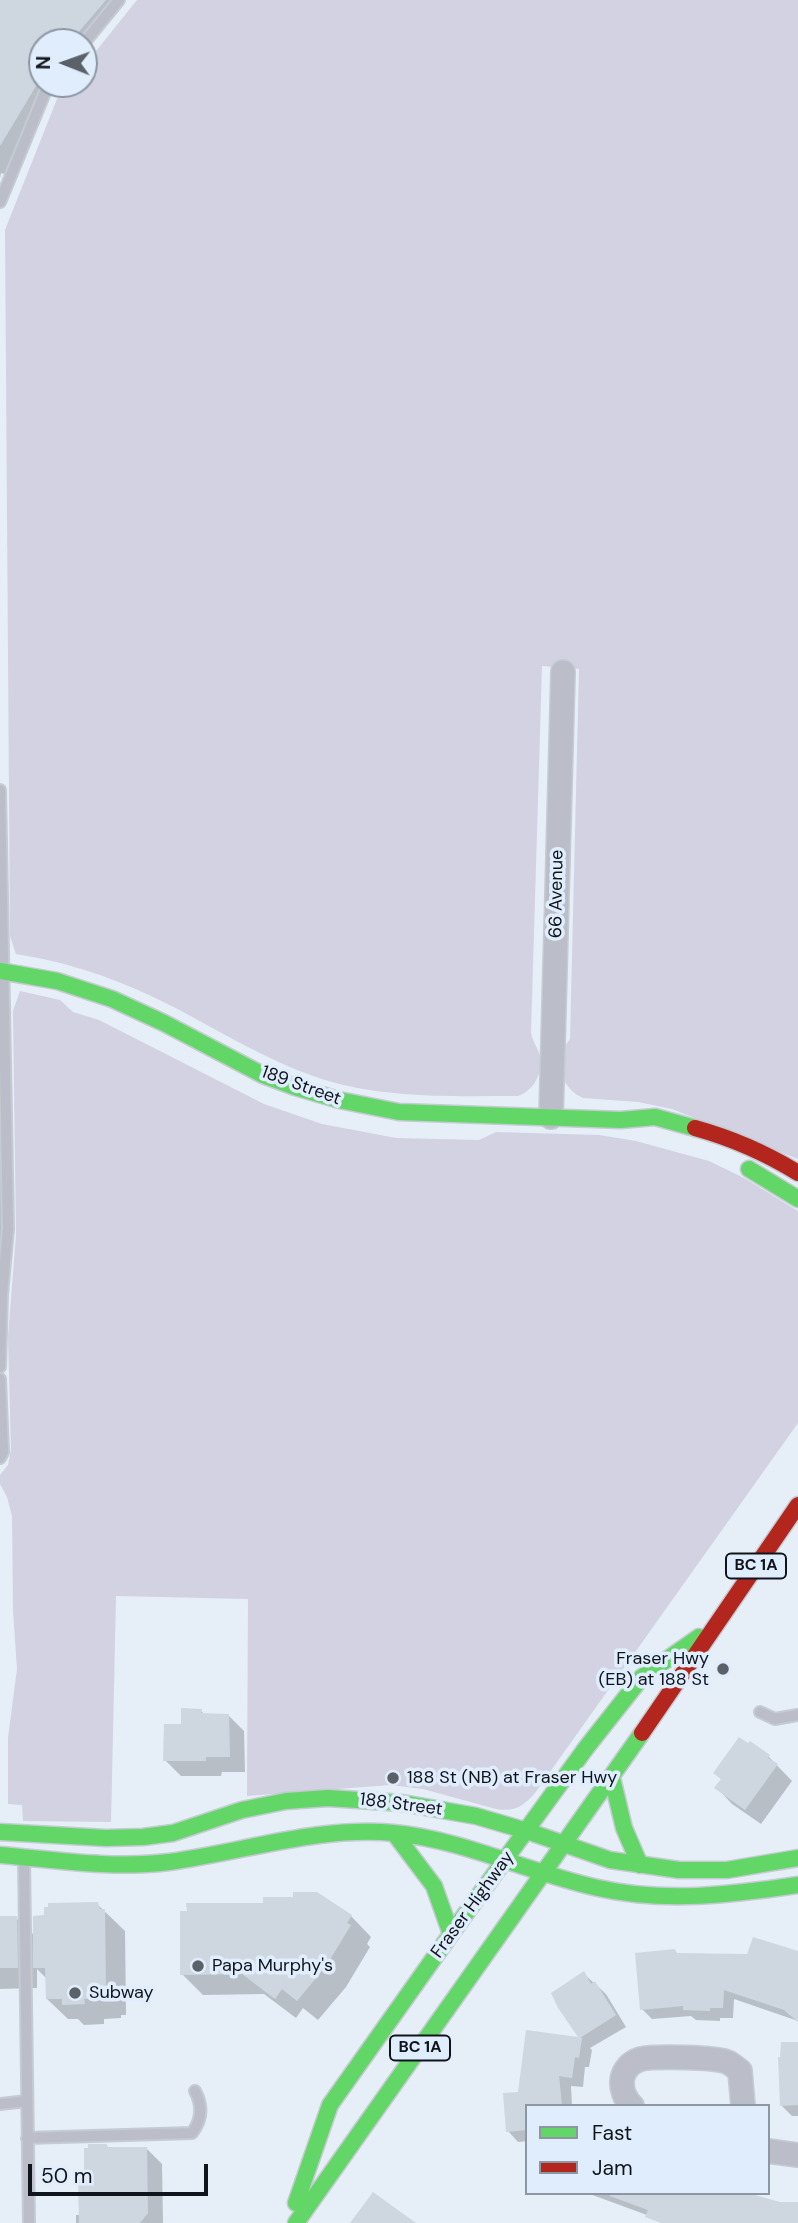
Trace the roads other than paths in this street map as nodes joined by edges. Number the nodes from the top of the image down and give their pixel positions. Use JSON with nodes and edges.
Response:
{"nodes":[{"id":1,"x":119,"y":0,"type":"edge"},
{"id":2,"x":96,"y":28,"type":"edge"},
{"id":3,"x":43,"y":98,"type":"edge"},
{"id":4,"x":0,"y":202,"type":"edge"},
{"id":5,"x":563,"y":671,"type":"dead end"},
{"id":6,"x":0,"y":790,"type":"edge"},
{"id":7,"x":2,"y":972,"type":"edge"},
{"id":8,"x":551,"y":1116,"type":"junction"},
{"id":9,"x":621,"y":1120,"type":"junction"},
{"id":10,"x":705,"y":1148,"type":"dead end"},
{"id":11,"x":739,"y":1164,"type":"dead end"},
{"id":12,"x":798,"y":1173,"type":"edge"},
{"id":13,"x":798,"y":1199,"type":"edge"},
{"id":14,"x":0,"y":1367,"type":"edge"},
{"id":15,"x":0,"y":1379,"type":"edge"},
{"id":16,"x":0,"y":1458,"type":"edge"},
{"id":17,"x":798,"y":1505,"type":"edge"},
{"id":18,"x":714,"y":1627,"type":"junction"},
{"id":19,"x":760,"y":1712,"type":"dead end"},
{"id":20,"x":798,"y":1715,"type":"edge"},
{"id":21,"x":612,"y":1778,"type":"junction"},
{"id":22,"x":527,"y":1831,"type":"junction"},
{"id":23,"x":7,"y":1833,"type":"edge"},
{"id":24,"x":394,"y":1833,"type":"junction"},
{"id":25,"x":563,"y":1844,"type":"junction"},
{"id":26,"x":0,"y":1855,"type":"edge"},
{"id":27,"x":23,"y":1857,"type":"junction"},
{"id":28,"x":798,"y":1858,"type":"edge"},
{"id":29,"x":505,"y":1861,"type":"junction"},
{"id":30,"x":640,"y":1865,"type":"junction"},
{"id":31,"x":543,"y":1873,"type":"junction"},
{"id":32,"x":798,"y":1885,"type":"edge"},
{"id":33,"x":452,"y":1934,"type":"junction"},
{"id":34,"x":195,"y":2091,"type":"dead end"},
{"id":35,"x":26,"y":2101,"type":"junction"},
{"id":36,"x":0,"y":2104,"type":"edge"},
{"id":37,"x":630,"y":2104,"type":"edge"},
{"id":38,"x":743,"y":2104,"type":"edge"},
{"id":39,"x":27,"y":2138,"type":"junction"},
{"id":40,"x":770,"y":2151,"type":"edge"},
{"id":41,"x":798,"y":2155,"type":"edge"},
{"id":42,"x":29,"y":2223,"type":"edge"},
{"id":43,"x":289,"y":2223,"type":"edge"},
{"id":44,"x":296,"y":2223,"type":"edge"}],
"edges":[{"from":1,"to":2,"type":"lane"},
{"from":3,"to":4,"type":"lane"},
{"from":5,"to":8,"type":"street","name":"66 Avenue"},
{"from":6,"to":7,"type":"lane"},
{"from":7,"to":8,"type":"street","name":"189 Street"},
{"from":7,"to":14,"type":"lane"},
{"from":8,"to":9,"type":"street","name":"189 Street"},
{"from":9,"to":10,"type":"street","name":"189 Street"},
{"from":9,"to":12,"type":"street","name":"189 Street"},
{"from":11,"to":13,"type":"street"},
{"from":15,"to":16,"type":"lane"},
{"from":17,"to":18,"type":"street","name":"Fraser Highway","number":"BC 1A"},
{"from":18,"to":21,"type":"street","name":"Fraser Highway","number":"BC 1A"},
{"from":18,"to":22,"type":"street","name":"Fraser Highway","number":"BC 1A"},
{"from":19,"to":20,"type":"lane"},
{"from":21,"to":25,"type":"street","name":"Fraser Highway","number":"BC 1A"},
{"from":21,"to":30,"type":"street"},
{"from":22,"to":23,"type":"street","name":"188 Street"},
{"from":22,"to":25,"type":"street","name":"188 Street"},
{"from":22,"to":29,"type":"street","name":"Fraser Highway","number":"BC 1A"},
{"from":23,"to":27,"type":"lane"},
{"from":24,"to":27,"type":"street","name":"188 Street"},
{"from":24,"to":29,"type":"street","name":"188 Street"},
{"from":24,"to":33,"type":"street"},
{"from":25,"to":30,"type":"street","name":"188 Street"},
{"from":25,"to":31,"type":"street","name":"Fraser Highway","number":"BC 1A"},
{"from":26,"to":27,"type":"street","name":"188 Street"},
{"from":27,"to":35,"type":"lane"},
{"from":28,"to":30,"type":"street","name":"188 Street"},
{"from":29,"to":31,"type":"street","name":"188 Street"},
{"from":29,"to":33,"type":"street","name":"Fraser Highway","number":"BC 1A"},
{"from":31,"to":32,"type":"street","name":"188 Street"},
{"from":31,"to":44,"type":"street","name":"Fraser Highway","number":"BC 1A"},
{"from":33,"to":43,"type":"street","name":"Fraser Highway","number":"BC 1A"},
{"from":34,"to":39,"type":"lane"},
{"from":35,"to":36,"type":"lane"},
{"from":35,"to":39,"type":"lane"},
{"from":37,"to":38,"type":"street"},
{"from":39,"to":42,"type":"lane"},
{"from":40,"to":41,"type":"street"}]}
